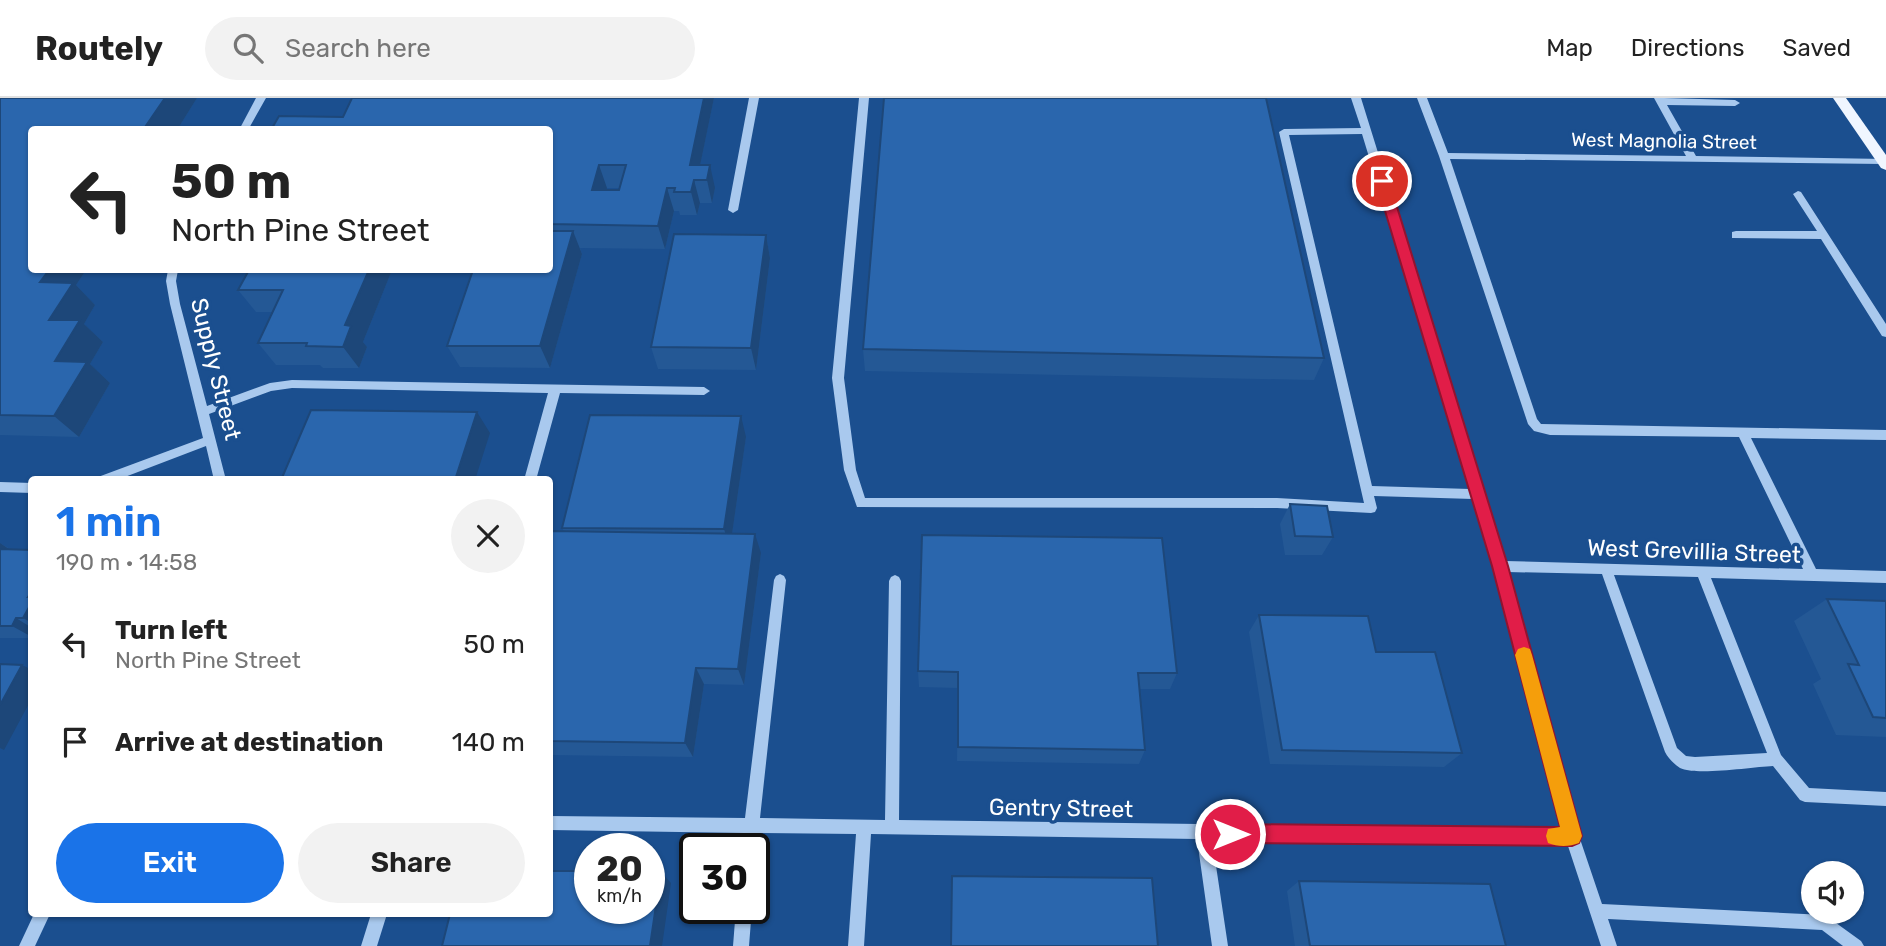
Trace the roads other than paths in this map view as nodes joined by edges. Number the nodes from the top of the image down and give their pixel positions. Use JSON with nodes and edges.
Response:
{"nodes":[{"id":1,"x":261,"y":98,"type":"edge"},
{"id":2,"x":754,"y":98,"type":"edge"},
{"id":3,"x":864,"y":98,"type":"edge"},
{"id":4,"x":1356,"y":98,"type":"edge"},
{"id":5,"x":1422,"y":98,"type":"edge"},
{"id":6,"x":1839,"y":98,"type":"edge"},
{"id":7,"x":1660,"y":100,"type":"edge"},
{"id":8,"x":1735,"y":103,"type":"dead end"},
{"id":9,"x":245,"y":126,"type":"edge"},
{"id":10,"x":1367,"y":131,"type":"junction"},
{"id":11,"x":1444,"y":156,"type":"junction"},
{"id":12,"x":1693,"y":159,"type":"junction"},
{"id":13,"x":1885,"y":162,"type":"edge"},
{"id":14,"x":1798,"y":194,"type":"dead end"},
{"id":15,"x":733,"y":210,"type":"dead end"},
{"id":16,"x":1736,"y":235,"type":"dead end"},
{"id":17,"x":1823,"y":235,"type":"junction"},
{"id":18,"x":173,"y":273,"type":"edge"},
{"id":19,"x":1886,"y":333,"type":"edge"},
{"id":20,"x":555,"y":389,"type":"junction"},
{"id":21,"x":704,"y":391,"type":"dead end"},
{"id":22,"x":203,"y":412,"type":"junction"},
{"id":23,"x":1742,"y":433,"type":"junction"},
{"id":24,"x":1886,"y":435,"type":"edge"},
{"id":25,"x":210,"y":440,"type":"junction"},
{"id":26,"x":113,"y":476,"type":"edge"},
{"id":27,"x":219,"y":476,"type":"edge"},
{"id":28,"x":531,"y":476,"type":"edge"},
{"id":29,"x":0,"y":487,"type":"edge"},
{"id":30,"x":28,"y":488,"type":"edge"},
{"id":31,"x":1367,"y":491,"type":"junction"},
{"id":32,"x":1478,"y":494,"type":"junction"},
{"id":33,"x":1500,"y":566,"type":"junction"},
{"id":34,"x":1606,"y":569,"type":"junction"},
{"id":35,"x":1703,"y":573,"type":"junction"},
{"id":36,"x":1812,"y":575,"type":"junction"},
{"id":37,"x":1886,"y":578,"type":"edge"},
{"id":38,"x":780,"y":580,"type":"dead end"},
{"id":39,"x":895,"y":581,"type":"dead end"},
{"id":40,"x":1776,"y":759,"type":"junction"},
{"id":41,"x":1886,"y":799,"type":"edge"},
{"id":42,"x":553,"y":823,"type":"edge"},
{"id":43,"x":751,"y":826,"type":"junction"},
{"id":44,"x":864,"y":828,"type":"junction"},
{"id":45,"x":892,"y":828,"type":"junction"},
{"id":46,"x":751,"y":833,"type":"edge"},
{"id":47,"x":1204,"y":834,"type":"junction"},
{"id":48,"x":1572,"y":836,"type":"junction"},
{"id":49,"x":1599,"y":911,"type":"junction"},
{"id":50,"x":41,"y":917,"type":"edge"},
{"id":51,"x":378,"y":917,"type":"edge"},
{"id":52,"x":743,"y":924,"type":"edge"},
{"id":53,"x":27,"y":946,"type":"edge"},
{"id":54,"x":369,"y":946,"type":"edge"},
{"id":55,"x":741,"y":946,"type":"edge"},
{"id":56,"x":856,"y":946,"type":"edge"},
{"id":57,"x":1220,"y":946,"type":"edge"},
{"id":58,"x":1609,"y":946,"type":"edge"},
{"id":59,"x":1856,"y":946,"type":"edge"}],
"edges":[{"from":1,"to":9,"type":"street"},
{"from":2,"to":15,"type":"street"},
{"from":3,"to":31,"type":"street"},
{"from":4,"to":10,"type":"street"},
{"from":5,"to":11,"type":"street"},
{"from":6,"to":13,"type":"main road"},
{"from":7,"to":8,"type":"street"},
{"from":7,"to":12,"type":"street"},
{"from":10,"to":31,"type":"street"},
{"from":10,"to":32,"type":"street"},
{"from":11,"to":12,"type":"street","name":"West Magnolia Street"},
{"from":11,"to":23,"type":"street"},
{"from":12,"to":13,"type":"street","name":"West Magnolia Street"},
{"from":14,"to":17,"type":"lane"},
{"from":16,"to":17,"type":"street"},
{"from":17,"to":19,"type":"lane"},
{"from":18,"to":22,"type":"street","name":"Supply Street"},
{"from":20,"to":21,"type":"street"},
{"from":20,"to":22,"type":"street"},
{"from":20,"to":28,"type":"lane"},
{"from":22,"to":25,"type":"street","name":"Supply Street"},
{"from":23,"to":24,"type":"street"},
{"from":23,"to":36,"type":"lane"},
{"from":25,"to":26,"type":"street"},
{"from":25,"to":27,"type":"street","name":"Supply Street"},
{"from":29,"to":30,"type":"street"},
{"from":31,"to":32,"type":"street"},
{"from":32,"to":33,"type":"street"},
{"from":33,"to":34,"type":"street","name":"West Grevillia Street"},
{"from":33,"to":48,"type":"street"},
{"from":34,"to":35,"type":"street","name":"West Grevillia Street"},
{"from":34,"to":40,"type":"street"},
{"from":35,"to":36,"type":"street","name":"West Grevillia Street"},
{"from":35,"to":40,"type":"street"},
{"from":36,"to":37,"type":"street","name":"West Grevillia Street"},
{"from":38,"to":43,"type":"street"},
{"from":39,"to":45,"type":"street"},
{"from":40,"to":41,"type":"street"},
{"from":42,"to":43,"type":"street","name":"Gentry Street"},
{"from":43,"to":44,"type":"street","name":"Gentry Street"},
{"from":43,"to":46,"type":"street"},
{"from":44,"to":45,"type":"street","name":"Gentry Street"},
{"from":44,"to":56,"type":"street"},
{"from":45,"to":47,"type":"street","name":"Gentry Street"},
{"from":47,"to":48,"type":"street","name":"Gentry Street"},
{"from":47,"to":57,"type":"street"},
{"from":48,"to":49,"type":"street"},
{"from":49,"to":58,"type":"street"},
{"from":49,"to":59,"type":"street"},
{"from":50,"to":53,"type":"street"},
{"from":51,"to":54,"type":"street"},
{"from":52,"to":55,"type":"street"}]}
